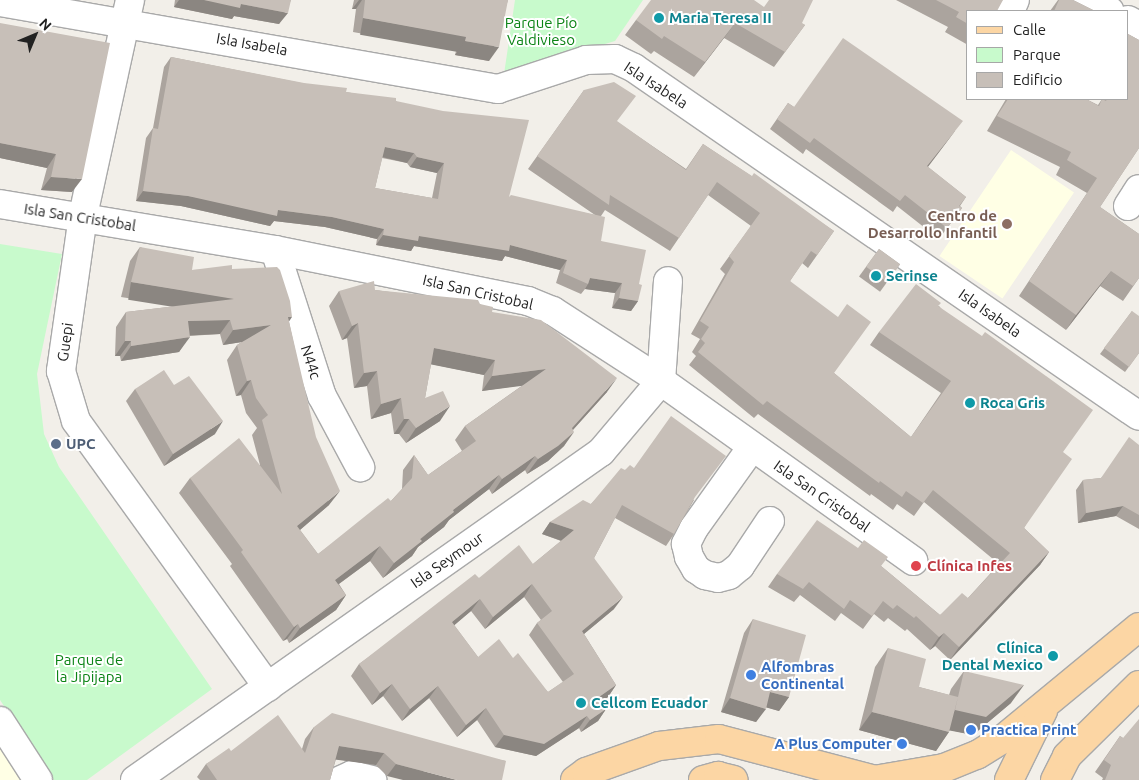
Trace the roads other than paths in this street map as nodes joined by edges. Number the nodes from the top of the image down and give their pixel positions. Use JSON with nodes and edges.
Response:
{"nodes":[{"id":1,"x":1086,"y":0,"type":"edge"},
{"id":2,"x":0,"y":2,"type":"edge"},
{"id":3,"x":1108,"y":10,"type":"edge"},
{"id":4,"x":128,"y":11,"type":"edge"},
{"id":5,"x":0,"y":204,"type":"edge"},
{"id":6,"x":83,"y":216,"type":"junction"},
{"id":7,"x":275,"y":250,"type":"junction"},
{"id":8,"x":668,"y":281,"type":"dead end"},
{"id":9,"x":661,"y":381,"type":"junction"},
{"id":10,"x":1139,"y":416,"type":"edge"},
{"id":11,"x":752,"y":446,"type":"junction"},
{"id":12,"x":360,"y":467,"type":"dead end"},
{"id":13,"x":770,"y":521,"type":"dead end"},
{"id":14,"x":913,"y":561,"type":"dead end"},
{"id":15,"x":1139,"y":627,"type":"edge"},
{"id":16,"x":268,"y":687,"type":"junction"},
{"id":17,"x":1136,"y":693,"type":"edge"},
{"id":18,"x":1048,"y":701,"type":"junction"},
{"id":19,"x":0,"y":721,"type":"edge"},
{"id":20,"x":38,"y":780,"type":"edge"},
{"id":21,"x":135,"y":780,"type":"edge"},
{"id":22,"x":341,"y":780,"type":"edge"},
{"id":23,"x":372,"y":780,"type":"edge"},
{"id":24,"x":575,"y":780,"type":"edge"},
{"id":25,"x":703,"y":780,"type":"edge"},
{"id":26,"x":734,"y":780,"type":"edge"},
{"id":27,"x":874,"y":780,"type":"edge"},
{"id":28,"x":1009,"y":780,"type":"edge"},
{"id":29,"x":1055,"y":780,"type":"edge"}],
"edges":[{"from":1,"to":3,"type":"street"},
{"from":2,"to":4,"type":"street","name":"Isla Isabela"},
{"from":4,"to":6,"type":"street","name":"Guepi"},
{"from":4,"to":10,"type":"street","name":"Isla Isabela"},
{"from":5,"to":6,"type":"street","name":"Isla San Cristobal"},
{"from":6,"to":7,"type":"street","name":"Isla San Cristobal"},
{"from":6,"to":16,"type":"street","name":"Guepi"},
{"from":7,"to":9,"type":"street","name":"Isla San Cristobal"},
{"from":7,"to":12,"type":"street","name":"N44c"},
{"from":8,"to":9,"type":"street"},
{"from":9,"to":11,"type":"street","name":"Isla San Cristobal"},
{"from":9,"to":16,"type":"street","name":"Isla Seymour"},
{"from":11,"to":13,"type":"street"},
{"from":11,"to":14,"type":"street","name":"Isla San Cristobal"},
{"from":15,"to":18,"type":"main road"},
{"from":16,"to":21,"type":"street","name":"Isla Seymour"},
{"from":17,"to":29,"type":"main road"},
{"from":18,"to":27,"type":"main road"},
{"from":18,"to":28,"type":"main road"},
{"from":19,"to":20,"type":"street"},
{"from":22,"to":23,"type":"street"},
{"from":24,"to":27,"type":"main road"},
{"from":25,"to":26,"type":"main road"}]}
